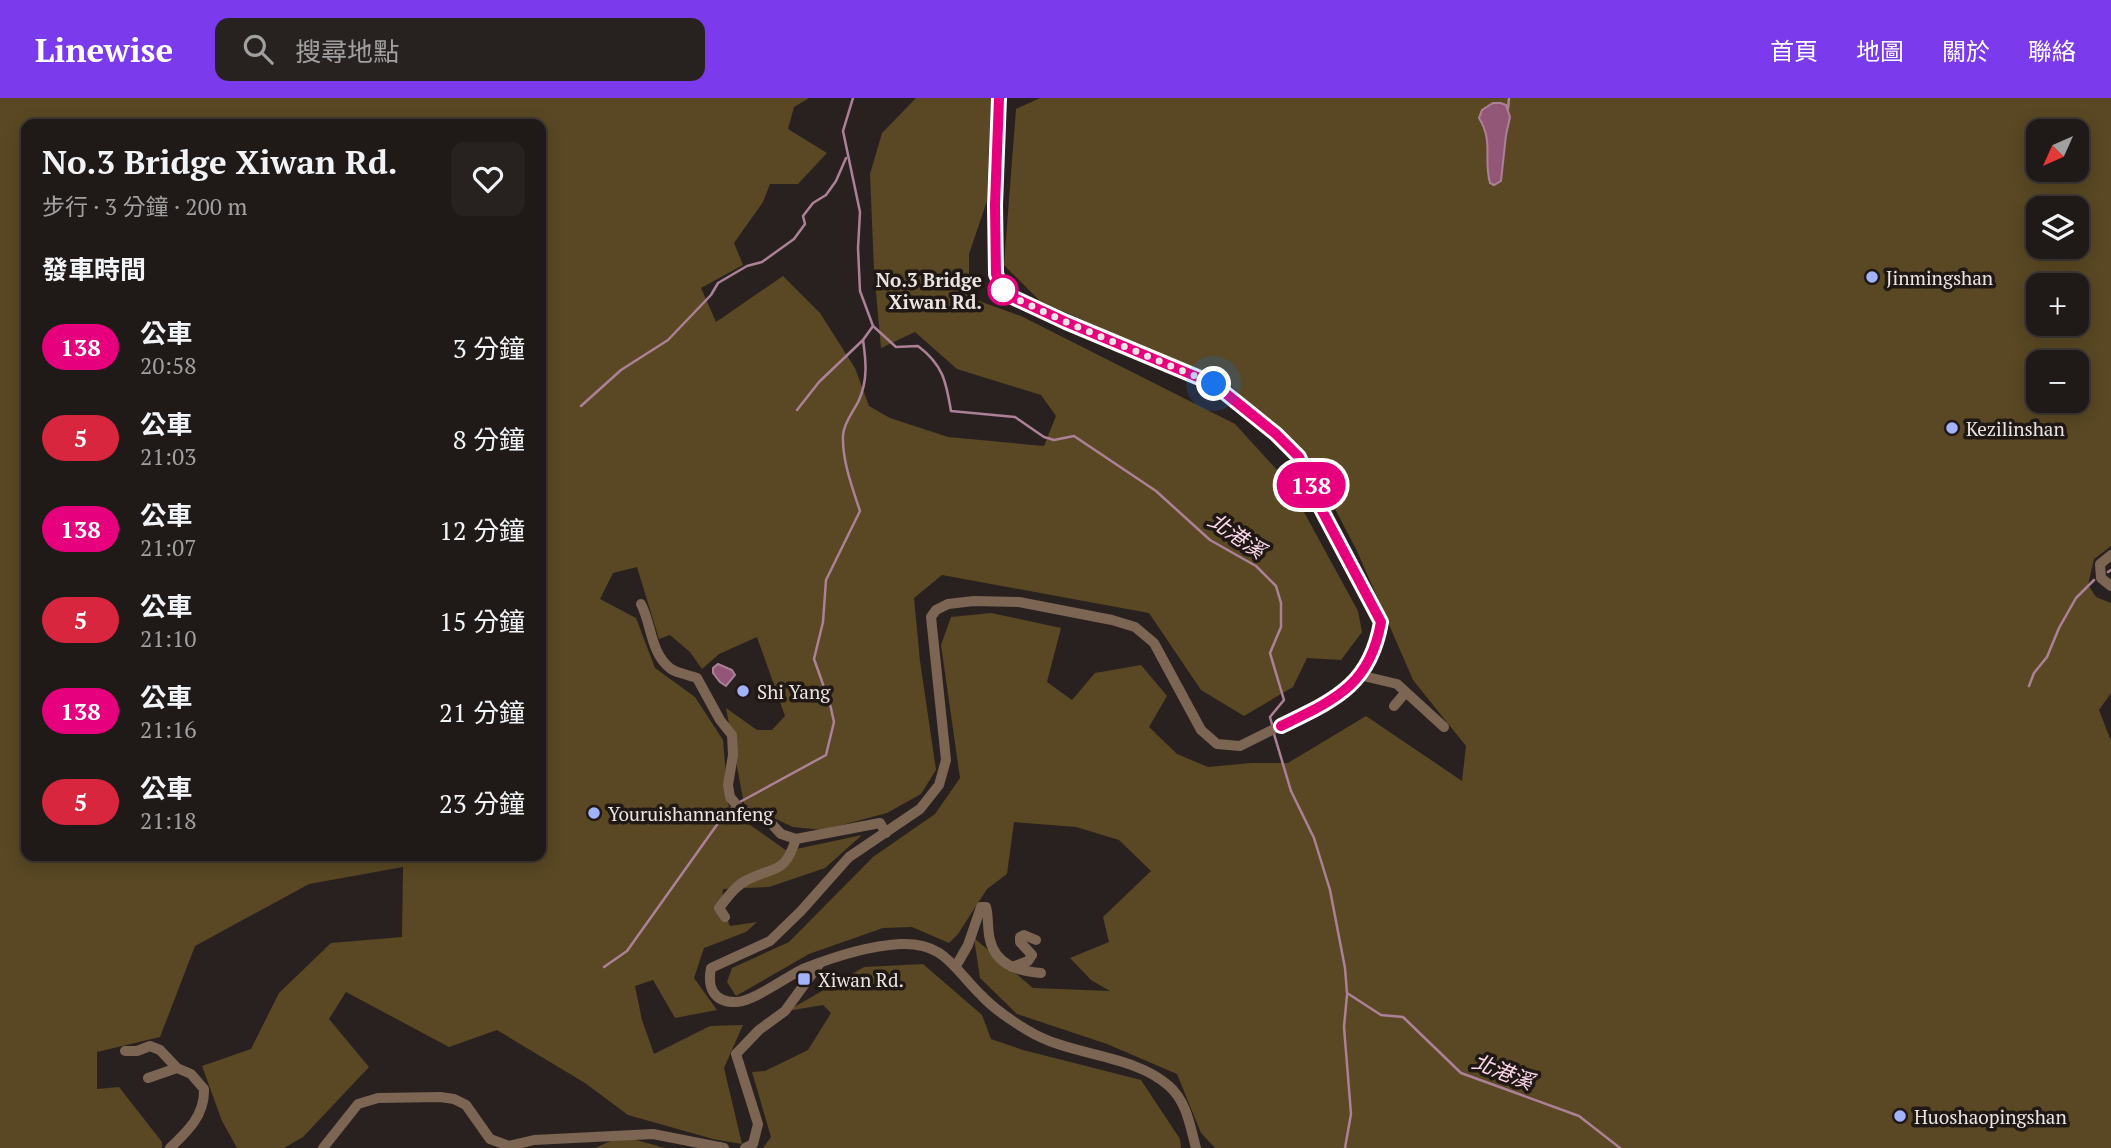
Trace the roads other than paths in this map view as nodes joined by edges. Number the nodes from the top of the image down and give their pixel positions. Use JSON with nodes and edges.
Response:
{"nodes":[{"id":1,"x":999,"y":98,"type":"edge"},
{"id":2,"x":2111,"y":555,"type":"edge"},
{"id":3,"x":2111,"y":586,"type":"edge"},
{"id":4,"x":641,"y":604,"type":"dead end"},
{"id":5,"x":1359,"y":675,"type":"junction"},
{"id":6,"x":1405,"y":693,"type":"junction"},
{"id":7,"x":1394,"y":706,"type":"dead end"},
{"id":8,"x":1444,"y":727,"type":"dead end"},
{"id":9,"x":886,"y":833,"type":"junction"},
{"id":10,"x":796,"y":839,"type":"junction"},
{"id":11,"x":725,"y":917,"type":"dead end"},
{"id":12,"x":1036,"y":940,"type":"dead end"},
{"id":13,"x":820,"y":963,"type":"junction"},
{"id":14,"x":956,"y":966,"type":"junction"},
{"id":15,"x":1012,"y":967,"type":"junction"},
{"id":16,"x":1041,"y":974,"type":"dead end"},
{"id":17,"x":125,"y":1051,"type":"dead end"},
{"id":18,"x":177,"y":1068,"type":"junction"},
{"id":19,"x":148,"y":1078,"type":"dead end"},
{"id":20,"x":329,"y":1146,"type":"edge"},
{"id":21,"x":170,"y":1148,"type":"edge"},
{"id":22,"x":724,"y":1148,"type":"edge"},
{"id":23,"x":745,"y":1148,"type":"edge"},
{"id":24,"x":1196,"y":1148,"type":"edge"}],
"edges":[{"from":1,"to":5,"type":"street"},
{"from":2,"to":3,"type":"street"},
{"from":4,"to":10,"type":"street"},
{"from":5,"to":6,"type":"street"},
{"from":5,"to":9,"type":"street"},
{"from":6,"to":7,"type":"street"},
{"from":6,"to":8,"type":"street"},
{"from":9,"to":10,"type":"street"},
{"from":9,"to":13,"type":"street"},
{"from":10,"to":11,"type":"street"},
{"from":12,"to":15,"type":"street"},
{"from":13,"to":14,"type":"street"},
{"from":13,"to":23,"type":"street"},
{"from":14,"to":15,"type":"street"},
{"from":14,"to":24,"type":"street"},
{"from":15,"to":16,"type":"street"},
{"from":17,"to":18,"type":"street"},
{"from":18,"to":19,"type":"street"},
{"from":18,"to":21,"type":"street"},
{"from":20,"to":22,"type":"street"}]}
